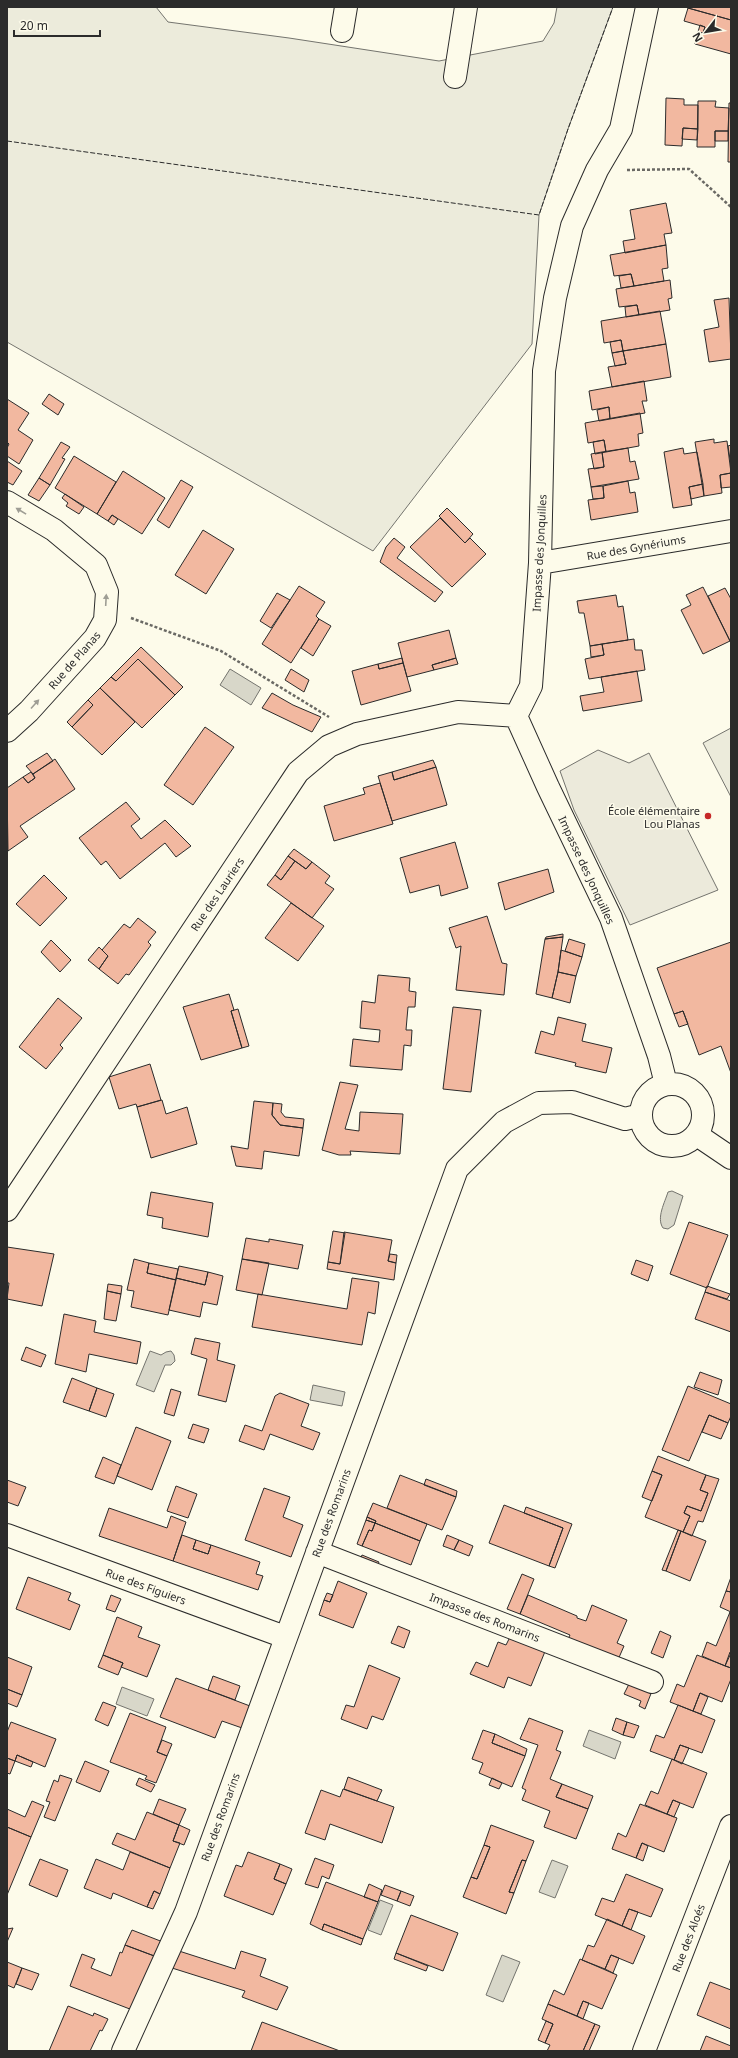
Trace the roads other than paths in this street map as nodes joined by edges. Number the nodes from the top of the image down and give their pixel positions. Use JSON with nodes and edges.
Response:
{"nodes":[{"id":1,"x":346,"y":7,"type":"edge"},
{"id":2,"x":466,"y":7,"type":"edge"},
{"id":3,"x":647,"y":7,"type":"edge"},
{"id":4,"x":342,"y":31,"type":"dead end"},
{"id":5,"x":455,"y":77,"type":"dead end"},
{"id":6,"x":7,"y":502,"type":"edge"},
{"id":7,"x":731,"y":531,"type":"edge"},
{"id":8,"x":540,"y":563,"type":"junction"},
{"id":9,"x":516,"y":716,"type":"junction"},
{"id":10,"x":7,"y":731,"type":"edge"},
{"id":11,"x":666,"y":1084,"type":"junction"},
{"id":12,"x":641,"y":1115,"type":"junction"},
{"id":13,"x":697,"y":1135,"type":"junction"},
{"id":14,"x":731,"y":1158,"type":"edge"},
{"id":15,"x":7,"y":1210,"type":"edge"},
{"id":16,"x":7,"y":1535,"type":"edge"},
{"id":17,"x":317,"y":1552,"type":"junction"},
{"id":18,"x":285,"y":1637,"type":"junction"},
{"id":19,"x":652,"y":1682,"type":"dead end"},
{"id":20,"x":731,"y":1826,"type":"edge"},
{"id":21,"x":124,"y":2051,"type":"edge"},
{"id":22,"x":644,"y":2051,"type":"edge"}],
"edges":[{"from":1,"to":4,"type":"street"},
{"from":2,"to":5,"type":"street"},
{"from":3,"to":8,"type":"street","name":"Impasse des Jonquilles"},
{"from":10,"to":6,"type":"street","name":"Rue de Planas","one_way":true},
{"from":7,"to":8,"type":"street","name":"Rue des Gynériums"},
{"from":8,"to":9,"type":"street","name":"Impasse des Jonquilles"},
{"from":9,"to":11,"type":"street","name":"Impasse des Jonquilles"},
{"from":9,"to":15,"type":"street","name":"Rue des Lauriers"},
{"from":11,"to":12,"type":"street"},
{"from":11,"to":13,"type":"street"},
{"from":12,"to":13,"type":"street"},
{"from":12,"to":17,"type":"street","name":"Rue des Romarins"},
{"from":13,"to":14,"type":"street"},
{"from":16,"to":18,"type":"street","name":"Rue des Figuiers"},
{"from":17,"to":18,"type":"street","name":"Rue des Romarins"},
{"from":17,"to":19,"type":"street","name":"Impasse des Romarins"},
{"from":18,"to":21,"type":"street","name":"Rue des Romarins"},
{"from":20,"to":22,"type":"street","name":"Rue des Aloés"}]}
